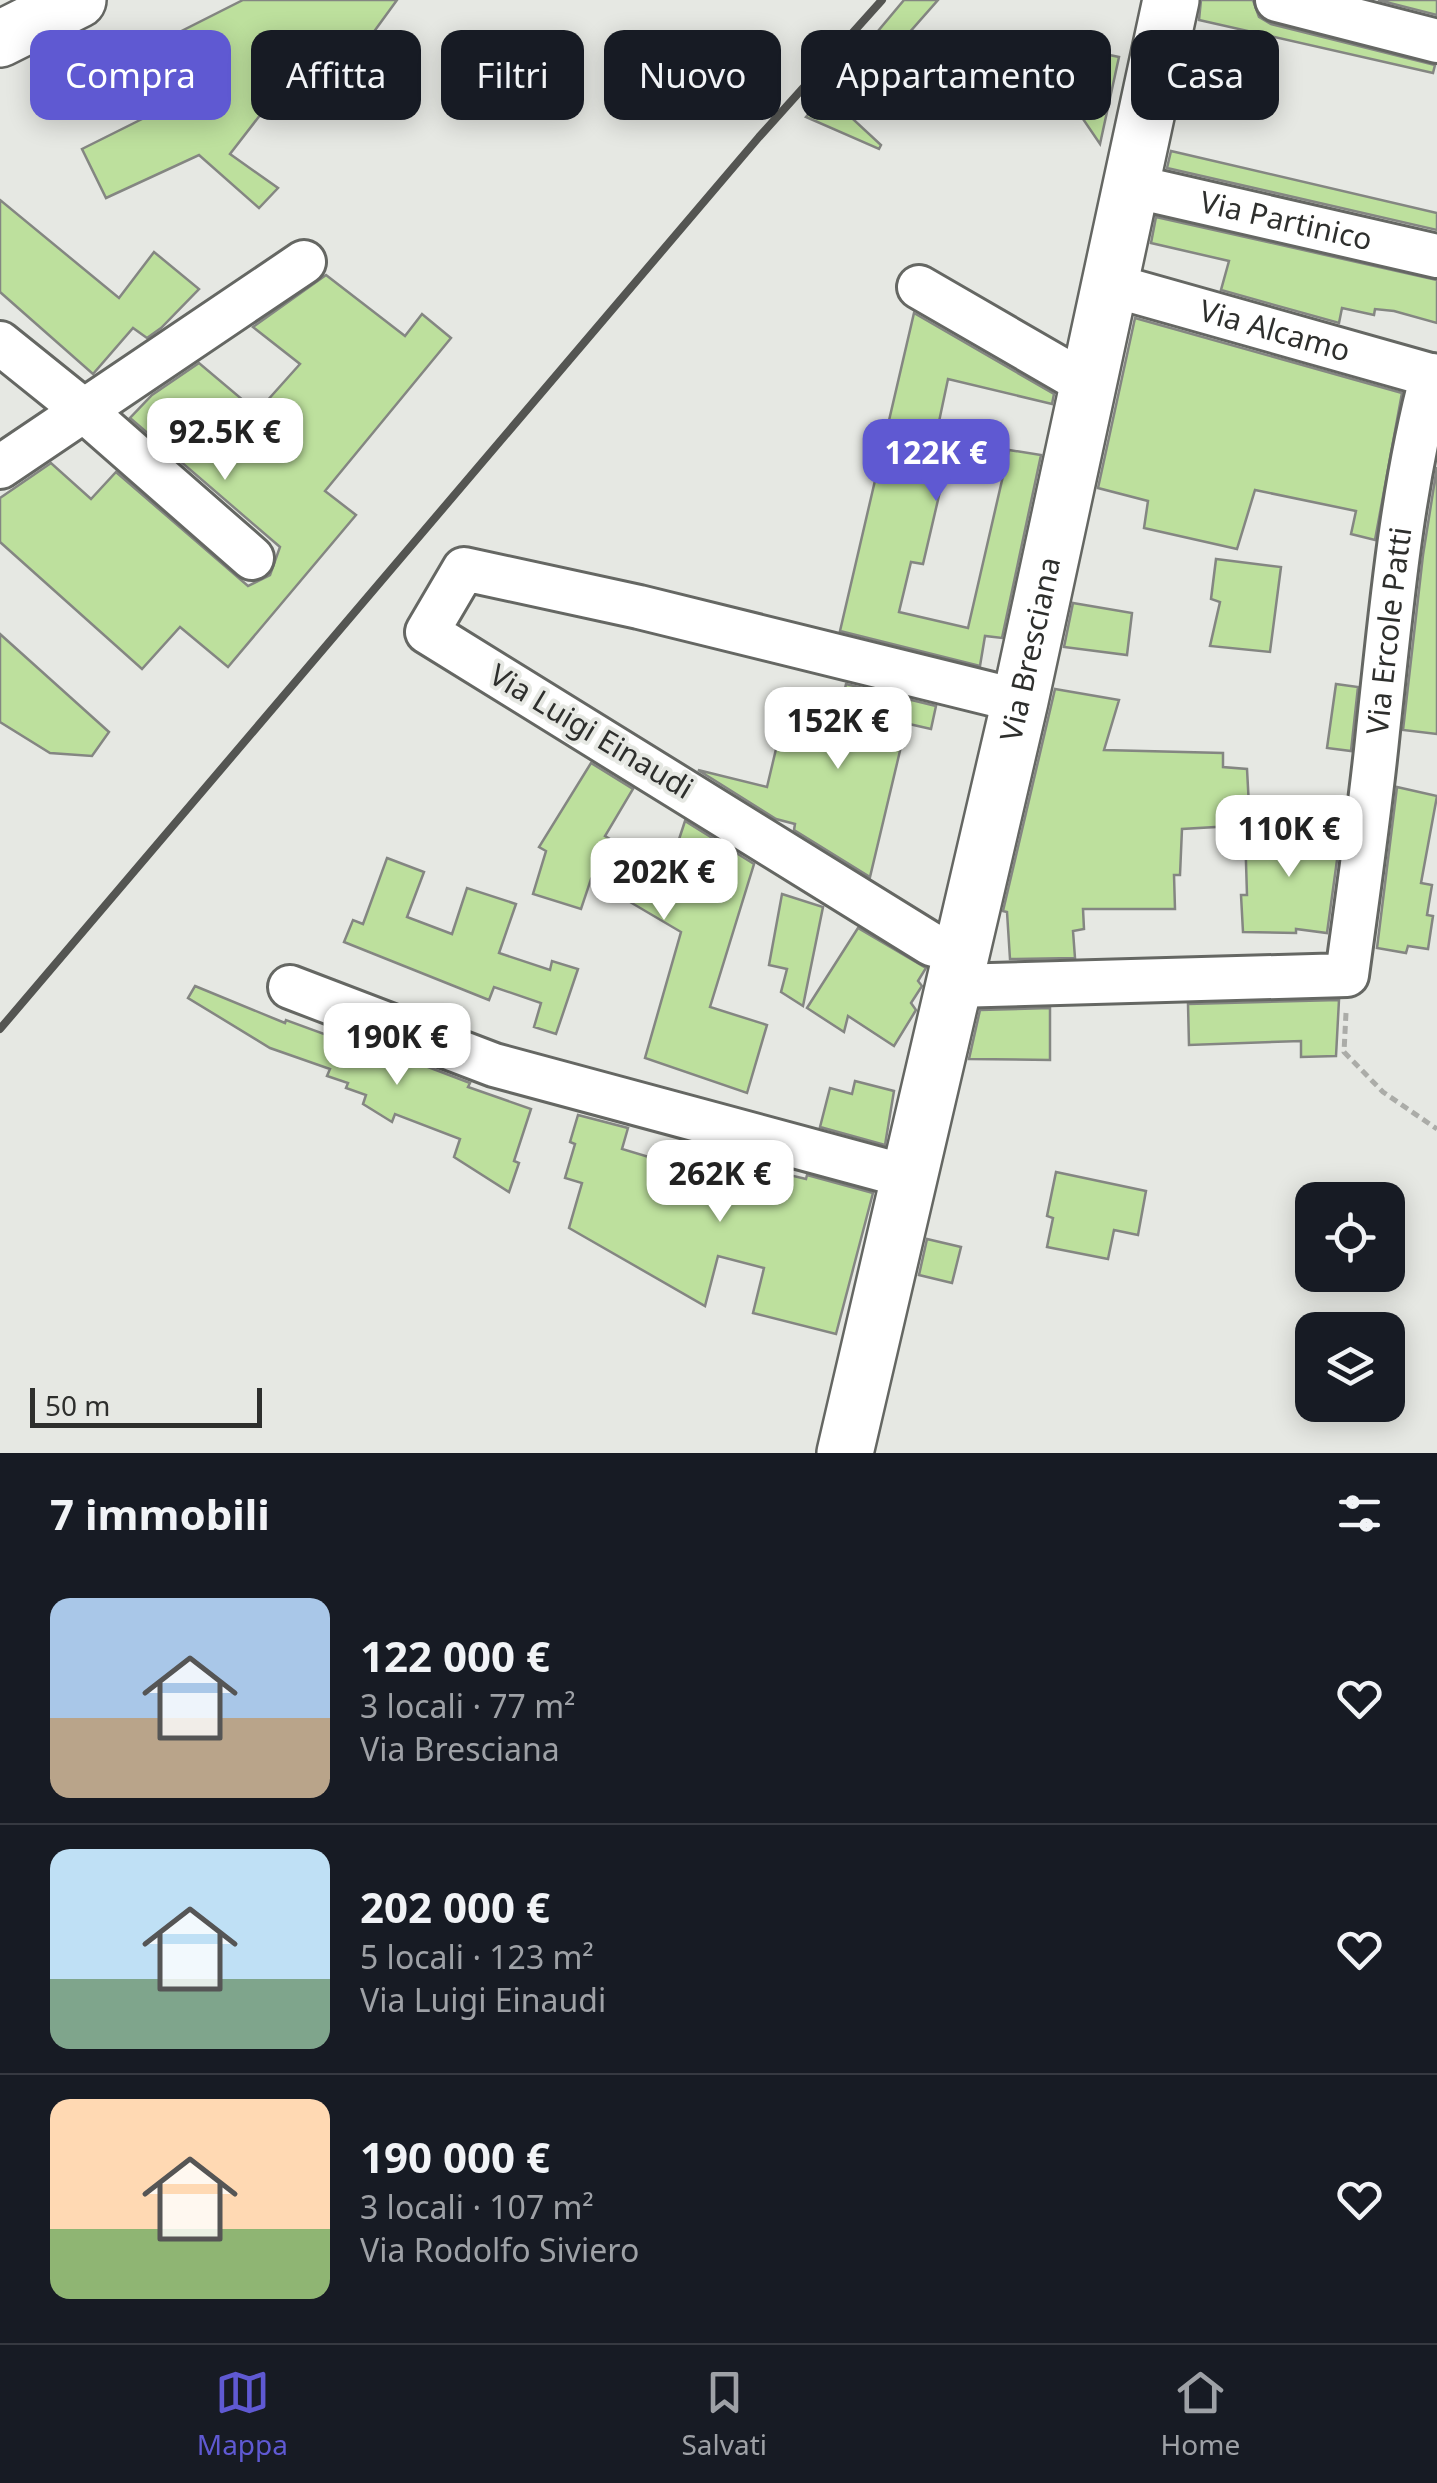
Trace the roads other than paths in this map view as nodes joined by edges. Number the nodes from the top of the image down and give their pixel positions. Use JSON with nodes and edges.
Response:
{"nodes":[{"id":1,"x":78,"y":0,"type":"edge"},
{"id":2,"x":1171,"y":0,"type":"edge"},
{"id":3,"x":1276,"y":0,"type":"edge"},
{"id":4,"x":0,"y":39,"type":"edge"},
{"id":5,"x":1437,"y":40,"type":"edge"},
{"id":6,"x":1132,"y":186,"type":"junction"},
{"id":7,"x":1437,"y":256,"type":"edge"},
{"id":8,"x":304,"y":262,"type":"dead end"},
{"id":9,"x":1111,"y":285,"type":"junction"},
{"id":10,"x":919,"y":287,"type":"dead end"},
{"id":11,"x":0,"y":343,"type":"edge"},
{"id":12,"x":1435,"y":376,"type":"edge"},
{"id":13,"x":1090,"y":386,"type":"junction"},
{"id":14,"x":82,"y":409,"type":"junction"},
{"id":15,"x":0,"y":467,"type":"edge"},
{"id":16,"x":252,"y":558,"type":"dead end"},
{"id":17,"x":1020,"y":701,"type":"junction"},
{"id":18,"x":958,"y":969,"type":"junction"},
{"id":19,"x":290,"y":987,"type":"dead end"},
{"id":20,"x":909,"y":1178,"type":"junction"},
{"id":21,"x":845,"y":1453,"type":"edge"}],
"edges":[{"from":1,"to":4,"type":"main road"},
{"from":2,"to":6,"type":"main road","name":"Via Bresciana"},
{"from":3,"to":5,"type":"street"},
{"from":6,"to":7,"type":"street","name":"Via Partinico"},
{"from":6,"to":9,"type":"main road","name":"Via Bresciana"},
{"from":8,"to":14,"type":"street"},
{"from":9,"to":12,"type":"street","name":"Via Alcamo"},
{"from":9,"to":13,"type":"main road","name":"Via Bresciana"},
{"from":10,"to":13,"type":"street"},
{"from":11,"to":14,"type":"street"},
{"from":12,"to":18,"type":"street","name":"Via Ercole Patti"},
{"from":13,"to":17,"type":"main road","name":"Via Bresciana"},
{"from":14,"to":15,"type":"street"},
{"from":14,"to":16,"type":"street"},
{"from":17,"to":18,"type":"main road","name":"Via Bresciana"},
{"from":17,"to":18,"type":"street","name":"Via Luigi Einaudi"},
{"from":18,"to":20,"type":"main road","name":"Via Bresciana"},
{"from":19,"to":20,"type":"street"},
{"from":20,"to":21,"type":"main road","name":"Via Bresciana"}]}
